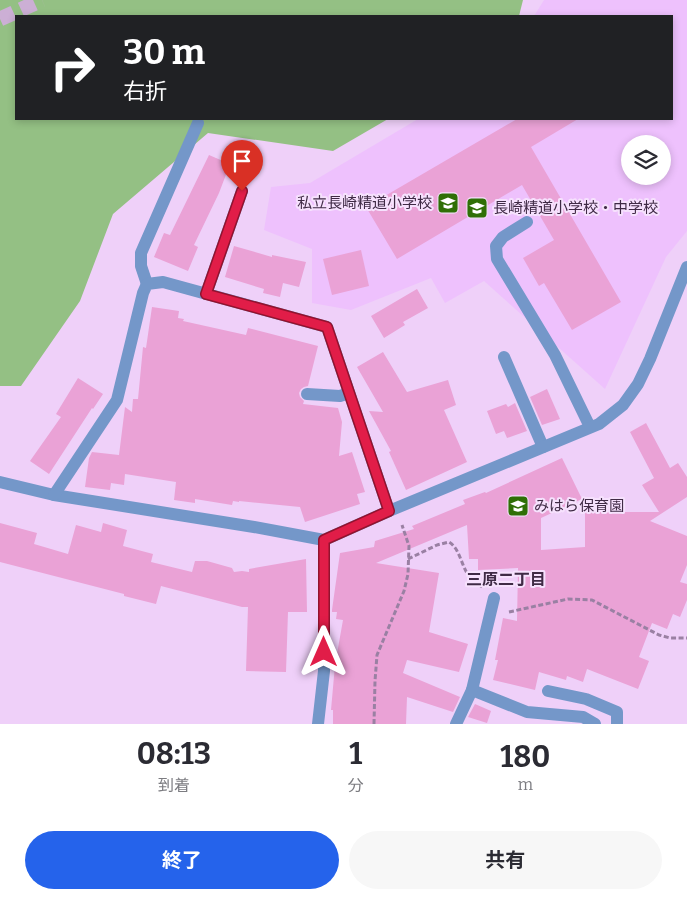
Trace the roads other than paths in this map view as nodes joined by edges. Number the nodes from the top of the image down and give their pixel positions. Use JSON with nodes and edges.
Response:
{"nodes":[{"id":1,"x":198,"y":123,"type":"dead end"},
{"id":2,"x":242,"y":191,"type":"dead end"},
{"id":3,"x":527,"y":222,"type":"dead end"},
{"id":4,"x":687,"y":267,"type":"edge"},
{"id":5,"x":148,"y":284,"type":"junction"},
{"id":6,"x":206,"y":294,"type":"junction"},
{"id":7,"x":504,"y":357,"type":"dead end"},
{"id":8,"x":349,"y":393,"type":"junction"},
{"id":9,"x":307,"y":394,"type":"dead end"},
{"id":10,"x":590,"y":427,"type":"junction"},
{"id":11,"x":543,"y":447,"type":"junction"},
{"id":12,"x":0,"y":482,"type":"edge"},
{"id":13,"x":54,"y":495,"type":"junction"},
{"id":14,"x":393,"y":509,"type":"junction"},
{"id":15,"x":324,"y":540,"type":"junction"},
{"id":16,"x":494,"y":598,"type":"road end"},
{"id":17,"x":472,"y":690,"type":"junction"},
{"id":18,"x":548,"y":692,"type":"dead end"},
{"id":19,"x":318,"y":724,"type":"edge"},
{"id":20,"x":456,"y":724,"type":"edge"},
{"id":21,"x":595,"y":724,"type":"edge"},
{"id":22,"x":617,"y":724,"type":"edge"}],
"edges":[{"from":1,"to":5,"type":"street"},
{"from":2,"to":6,"type":"street"},
{"from":3,"to":10,"type":"street"},
{"from":4,"to":10,"type":"street"},
{"from":5,"to":6,"type":"street"},
{"from":5,"to":13,"type":"street"},
{"from":6,"to":8,"type":"street"},
{"from":7,"to":11,"type":"street"},
{"from":8,"to":9,"type":"street"},
{"from":8,"to":14,"type":"street"},
{"from":10,"to":11,"type":"street"},
{"from":11,"to":14,"type":"street"},
{"from":12,"to":13,"type":"street"},
{"from":13,"to":15,"type":"street"},
{"from":14,"to":15,"type":"street"},
{"from":15,"to":19,"type":"street"},
{"from":16,"to":17,"type":"street"},
{"from":17,"to":20,"type":"street"},
{"from":17,"to":21,"type":"street"},
{"from":18,"to":22,"type":"street"}]}
